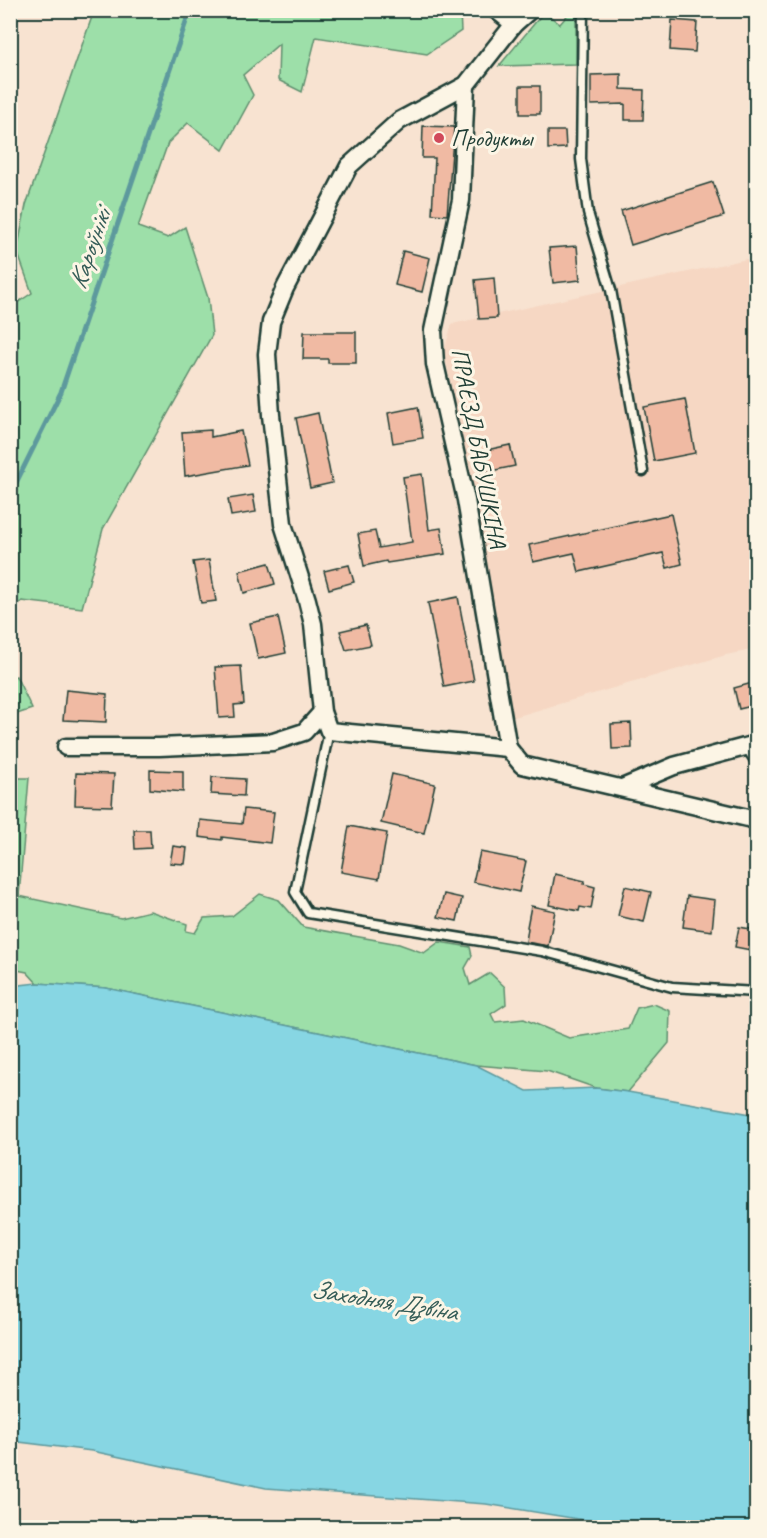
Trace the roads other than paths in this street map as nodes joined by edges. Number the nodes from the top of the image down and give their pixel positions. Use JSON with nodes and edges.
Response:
{"nodes":[{"id":1,"x":496,"y":10,"type":"edge"},
{"id":2,"x":530,"y":10,"type":"edge"},
{"id":3,"x":583,"y":10,"type":"edge"},
{"id":4,"x":514,"y":24,"type":"junction"},
{"id":5,"x":466,"y":85,"type":"junction"},
{"id":6,"x":643,"y":471,"type":"dead end"},
{"id":7,"x":322,"y":712,"type":"junction"},
{"id":8,"x":329,"y":731,"type":"junction"},
{"id":9,"x":751,"y":745,"type":"edge"},
{"id":10,"x":66,"y":747,"type":"dead end"},
{"id":11,"x":508,"y":748,"type":"junction"},
{"id":12,"x":756,"y":762,"type":"edge"},
{"id":13,"x":622,"y":788,"type":"junction"},
{"id":14,"x":756,"y":820,"type":"edge"},
{"id":15,"x":756,"y":992,"type":"edge"}],
"edges":[{"from":1,"to":4,"type":"street"},
{"from":2,"to":4,"type":"street"},
{"from":3,"to":6,"type":"lane"},
{"from":4,"to":5,"type":"street"},
{"from":5,"to":7,"type":"street"},
{"from":5,"to":11,"type":"street","name":"ПРАЕЗД БАБУШКІНА"},
{"from":7,"to":8,"type":"street"},
{"from":7,"to":10,"type":"street"},
{"from":8,"to":11,"type":"street"},
{"from":8,"to":15,"type":"lane"},
{"from":9,"to":12,"type":"lane"},
{"from":9,"to":13,"type":"street"},
{"from":11,"to":13,"type":"street"},
{"from":13,"to":14,"type":"street"}]}
